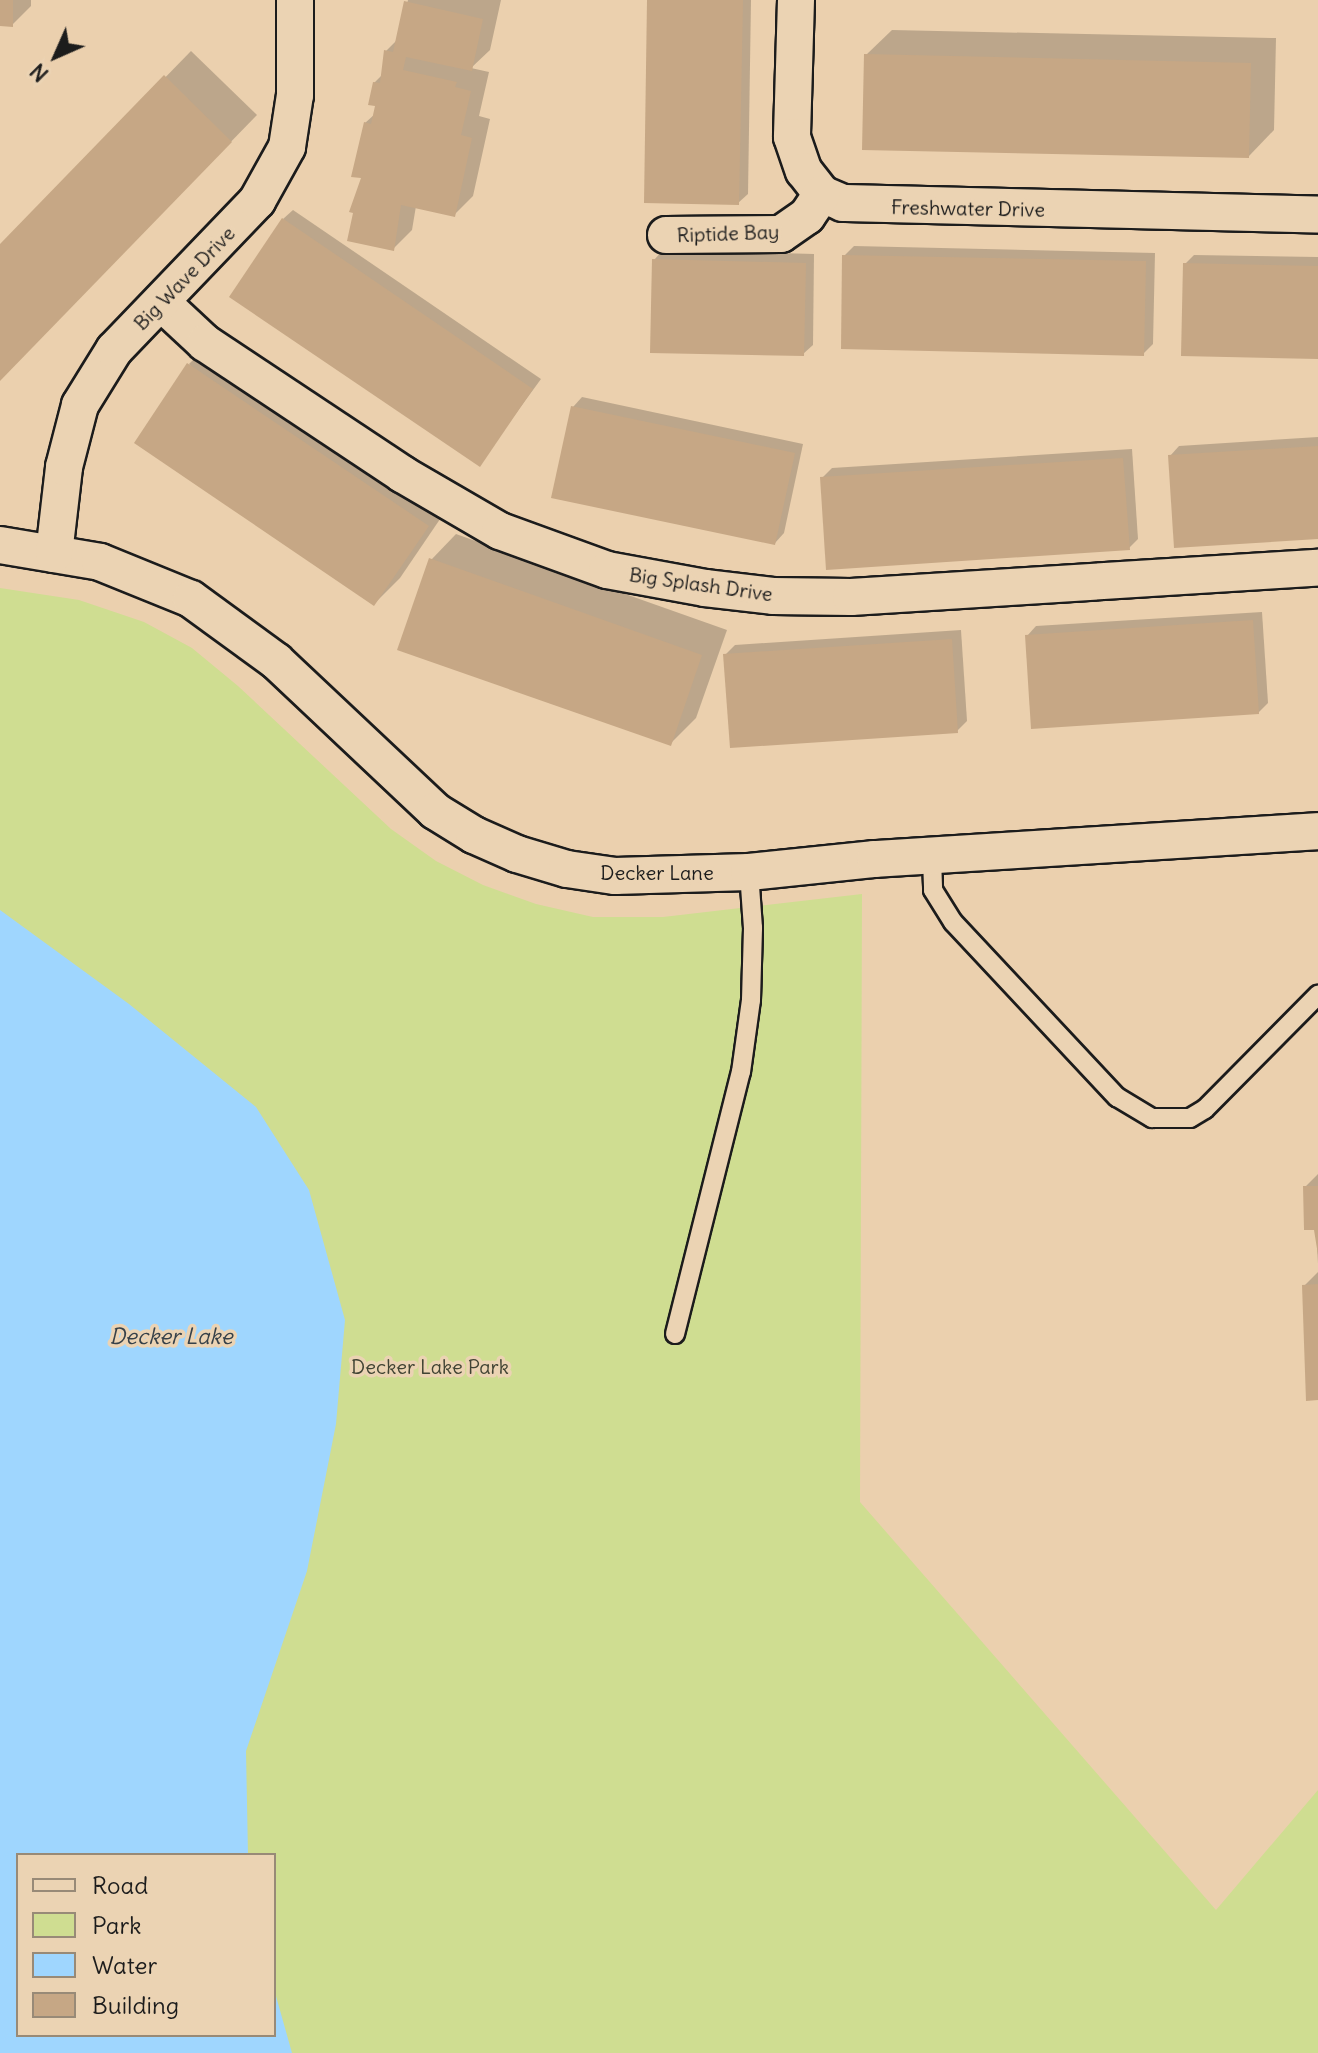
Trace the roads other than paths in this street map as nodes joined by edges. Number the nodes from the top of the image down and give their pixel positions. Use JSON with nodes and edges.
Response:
{"nodes":[{"id":1,"x":295,"y":0,"type":"edge"},
{"id":2,"x":796,"y":0,"type":"edge"},
{"id":3,"x":822,"y":194,"type":"junction"},
{"id":4,"x":1318,"y":215,"type":"edge"},
{"id":5,"x":666,"y":235,"type":"dead end"},
{"id":6,"x":161,"y":302,"type":"junction"},
{"id":7,"x":0,"y":545,"type":"edge"},
{"id":8,"x":54,"y":554,"type":"junction"},
{"id":9,"x":1318,"y":568,"type":"edge"},
{"id":10,"x":1318,"y":831,"type":"edge"},
{"id":11,"x":932,"y":858,"type":"junction"},
{"id":12,"x":749,"y":872,"type":"junction"},
{"id":13,"x":1318,"y":995,"type":"edge"},
{"id":14,"x":675,"y":1334,"type":"dead end"}],
"edges":[{"from":1,"to":6,"type":"street","name":"Big Wave Drive"},
{"from":2,"to":3,"type":"street"},
{"from":3,"to":4,"type":"street","name":"Freshwater Drive"},
{"from":3,"to":5,"type":"street","name":"Riptide Bay"},
{"from":6,"to":8,"type":"street","name":"Big Wave Drive"},
{"from":6,"to":9,"type":"street","name":"Big Splash Drive"},
{"from":7,"to":8,"type":"street","name":"Decker Lane"},
{"from":8,"to":12,"type":"street","name":"Decker Lane"},
{"from":10,"to":11,"type":"street","name":"Decker Lane"},
{"from":11,"to":12,"type":"street","name":"Decker Lane"},
{"from":11,"to":13,"type":"lane"},
{"from":12,"to":14,"type":"lane"}]}
